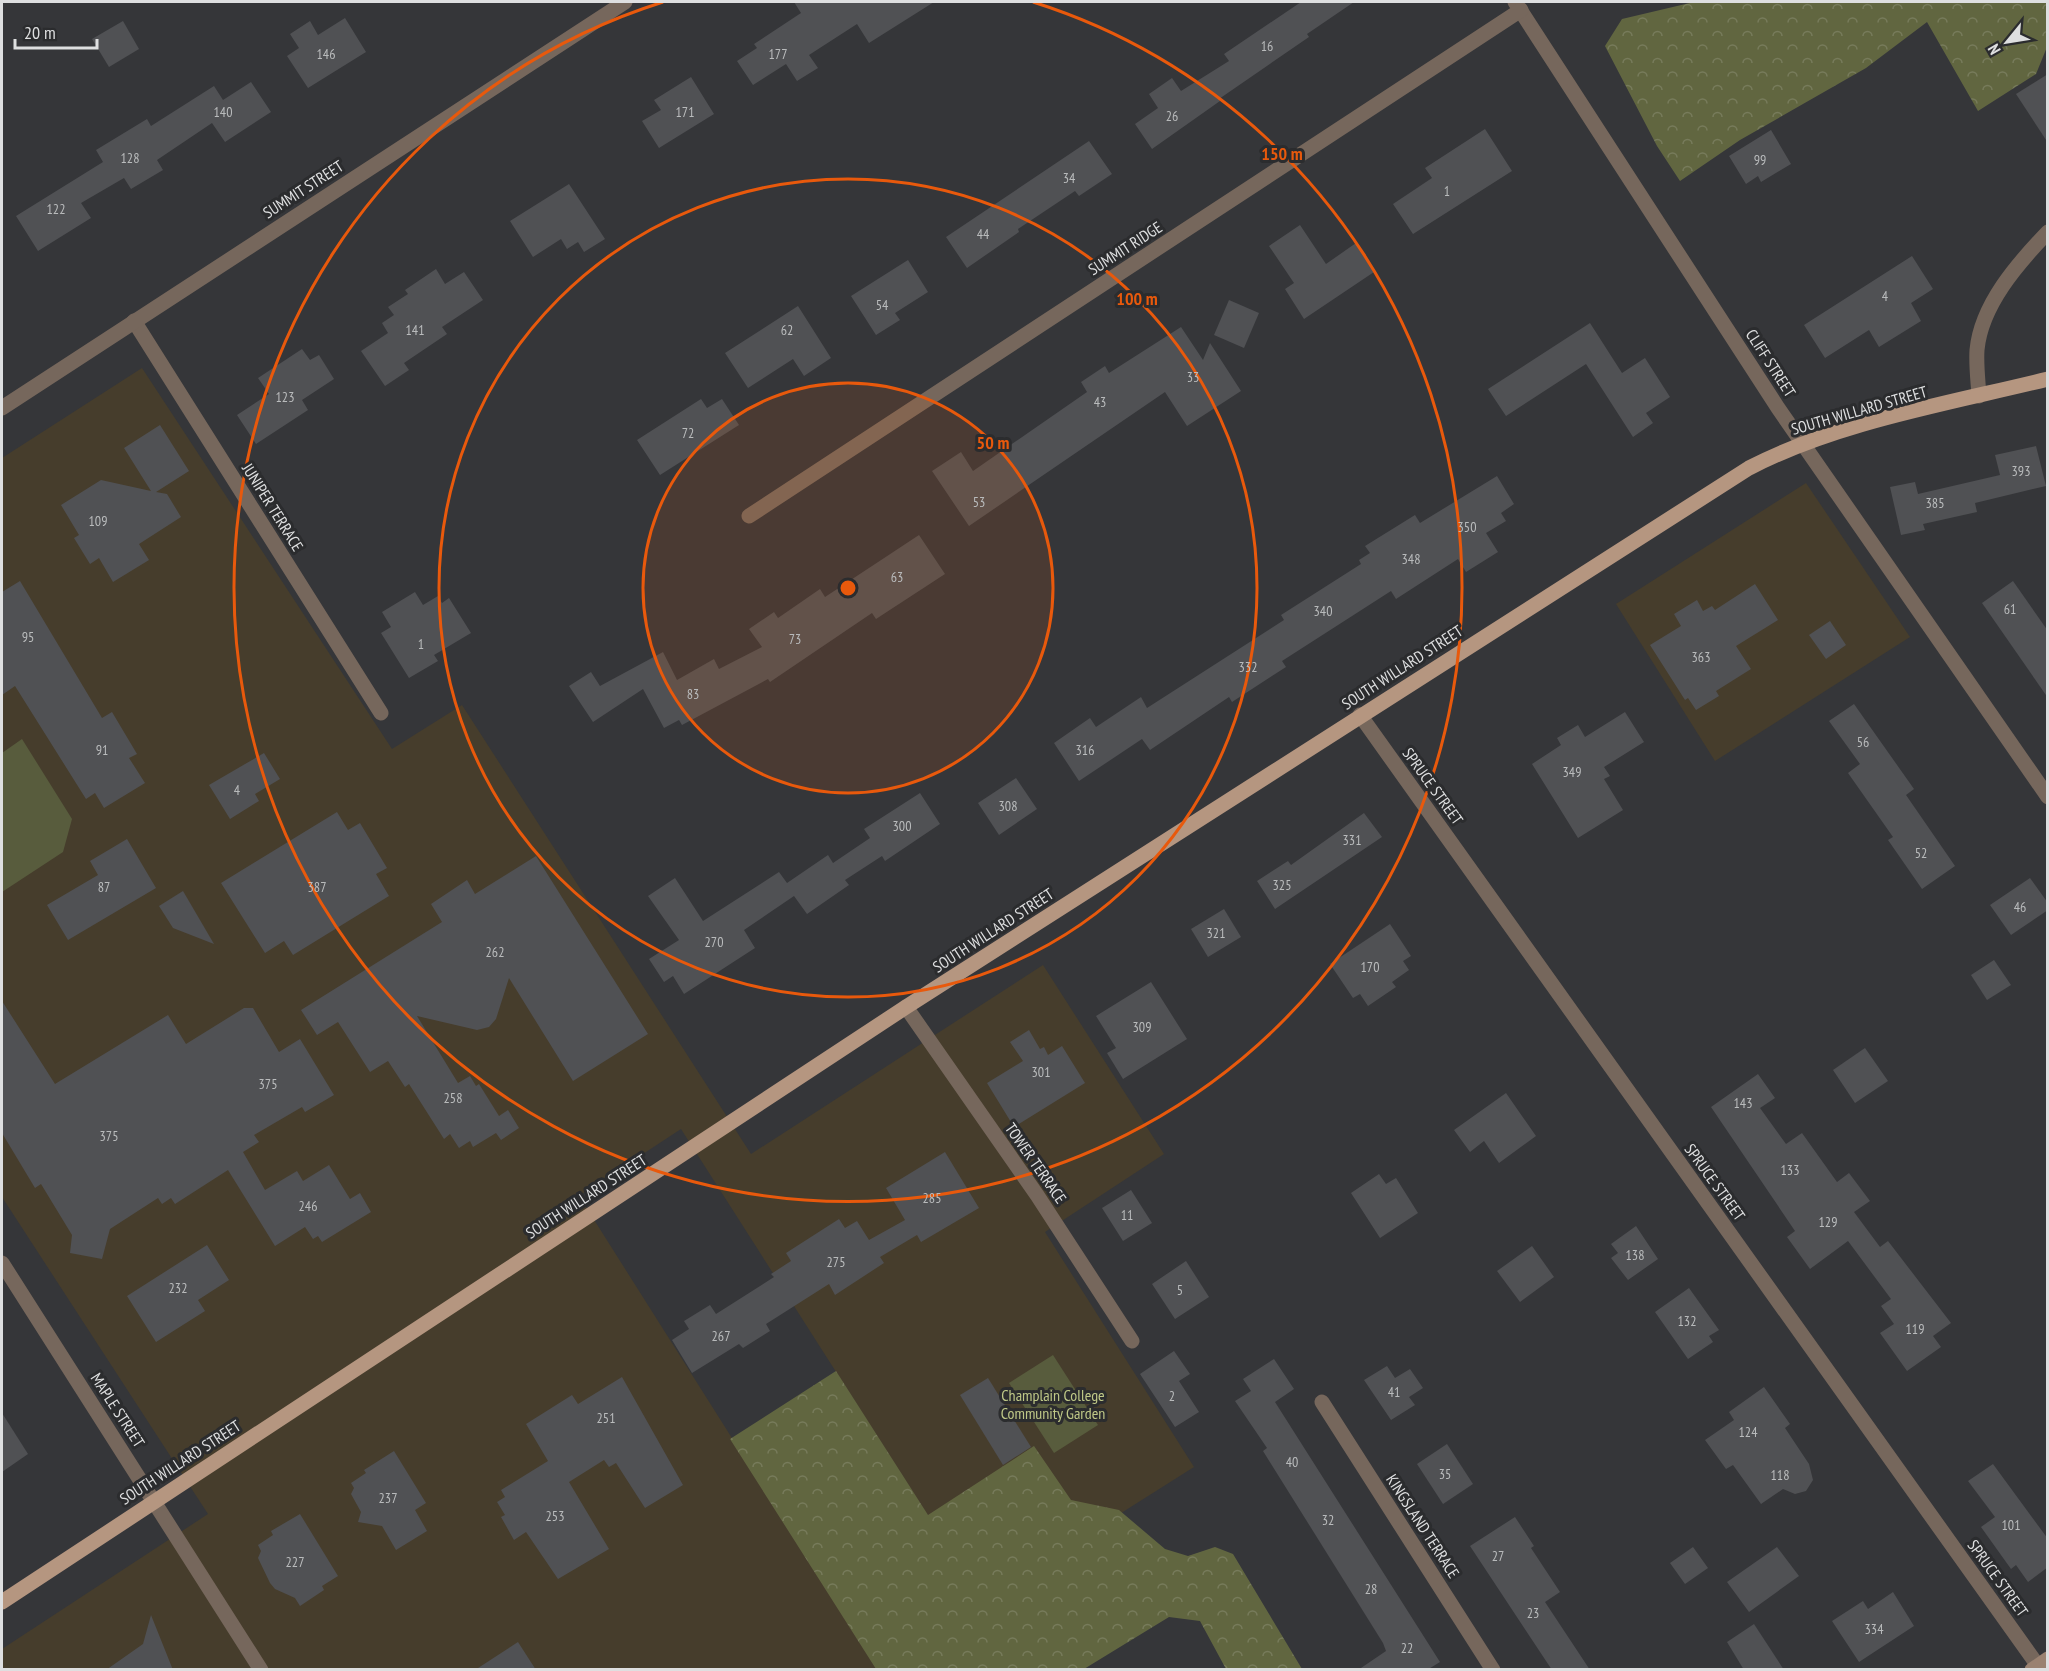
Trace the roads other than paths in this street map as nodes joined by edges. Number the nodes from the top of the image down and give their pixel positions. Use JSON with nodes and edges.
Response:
{"nodes":[{"id":1,"x":625,"y":2,"type":"edge"},
{"id":2,"x":1518,"y":6,"type":"edge"},
{"id":3,"x":2048,"y":232,"type":"edge"},
{"id":4,"x":134,"y":321,"type":"junction"},
{"id":5,"x":2048,"y":379,"type":"edge"},
{"id":6,"x":1979,"y":396,"type":"junction"},
{"id":7,"x":2,"y":408,"type":"edge"},
{"id":8,"x":1802,"y":443,"type":"junction"},
{"id":9,"x":749,"y":516,"type":"dead end"},
{"id":10,"x":381,"y":713,"type":"dead end"},
{"id":11,"x":1360,"y":715,"type":"junction"},
{"id":12,"x":2048,"y":797,"type":"edge"},
{"id":13,"x":906,"y":1007,"type":"junction"},
{"id":14,"x":2,"y":1263,"type":"edge"},
{"id":15,"x":1132,"y":1341,"type":"dead end"},
{"id":16,"x":1322,"y":1402,"type":"dead end"},
{"id":17,"x":154,"y":1501,"type":"junction"},
{"id":18,"x":2,"y":1602,"type":"edge"},
{"id":19,"x":2040,"y":1666,"type":"edge"},
{"id":20,"x":261,"y":1670,"type":"edge"},
{"id":21,"x":1493,"y":1670,"type":"edge"}],
"edges":[{"from":1,"to":4,"type":"street","name":"SUMMIT STREET"},
{"from":2,"to":8,"type":"street","name":"CLIFF STREET"},
{"from":2,"to":9,"type":"street","name":"SUMMIT RIDGE"},
{"from":3,"to":6,"type":"street"},
{"from":4,"to":7,"type":"street","name":"SUMMIT STREET"},
{"from":4,"to":10,"type":"street","name":"JUNIPER TERRACE"},
{"from":5,"to":6,"type":"main road","name":"SOUTH WILLARD STREET"},
{"from":6,"to":8,"type":"main road","name":"SOUTH WILLARD STREET"},
{"from":8,"to":11,"type":"main road","name":"SOUTH WILLARD STREET"},
{"from":8,"to":12,"type":"street","name":"CLIFF STREET"},
{"from":11,"to":13,"type":"main road","name":"SOUTH WILLARD STREET"},
{"from":11,"to":19,"type":"street","name":"SPRUCE STREET"},
{"from":13,"to":15,"type":"street","name":"TOWER TERRACE"},
{"from":13,"to":17,"type":"main road","name":"SOUTH WILLARD STREET"},
{"from":14,"to":17,"type":"street","name":"MAPLE STREET"},
{"from":16,"to":21,"type":"street","name":"KINGSLAND TERRACE"},
{"from":17,"to":18,"type":"main road","name":"SOUTH WILLARD STREET"},
{"from":17,"to":20,"type":"street","name":"MAPLE STREET"}]}
